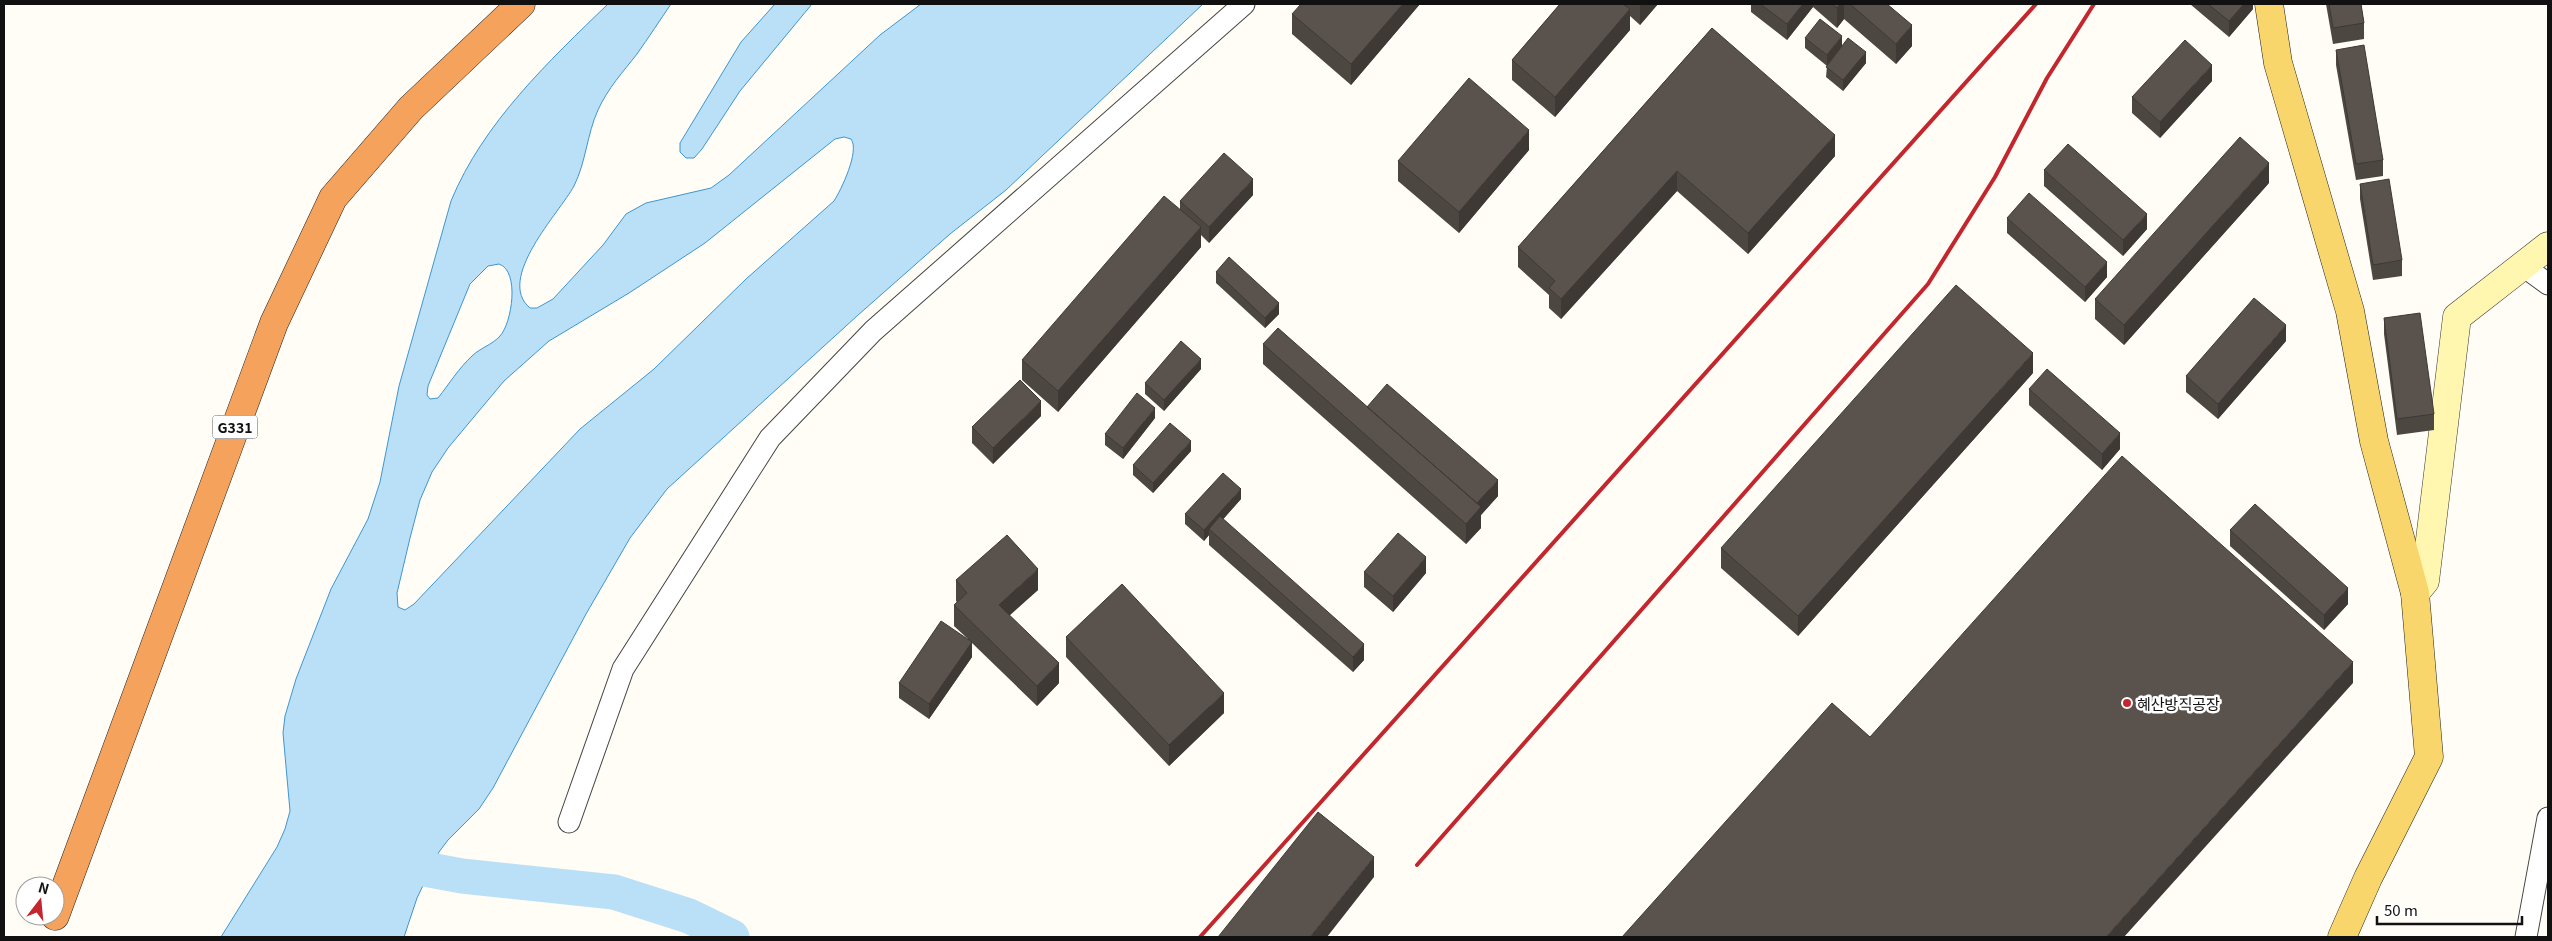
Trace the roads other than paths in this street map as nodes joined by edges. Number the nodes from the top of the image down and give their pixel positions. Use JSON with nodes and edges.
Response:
{"nodes":[{"id":1,"x":522,"y":4,"type":"edge"},
{"id":2,"x":1244,"y":4,"type":"edge"},
{"id":3,"x":2269,"y":4,"type":"edge"},
{"id":4,"x":2548,"y":246,"type":"edge"},
{"id":5,"x":2522,"y":265,"type":"junction"},
{"id":6,"x":2548,"y":284,"type":"edge"},
{"id":7,"x":2415,"y":593,"type":"junction"},
{"id":8,"x":2548,"y":818,"type":"edge"},
{"id":9,"x":569,"y":822,"type":"dead end"},
{"id":10,"x":65,"y":889,"type":"edge"},
{"id":11,"x":2342,"y":937,"type":"edge"},
{"id":12,"x":2526,"y":937,"type":"edge"}],
"edges":[{"from":1,"to":10,"type":"highway","number":"G331"},
{"from":2,"to":9,"type":"street"},
{"from":3,"to":7,"type":"main road"},
{"from":4,"to":5,"type":"main road"},
{"from":5,"to":6,"type":"street"},
{"from":5,"to":7,"type":"main road"},
{"from":7,"to":11,"type":"main road"},
{"from":8,"to":12,"type":"street"}]}
